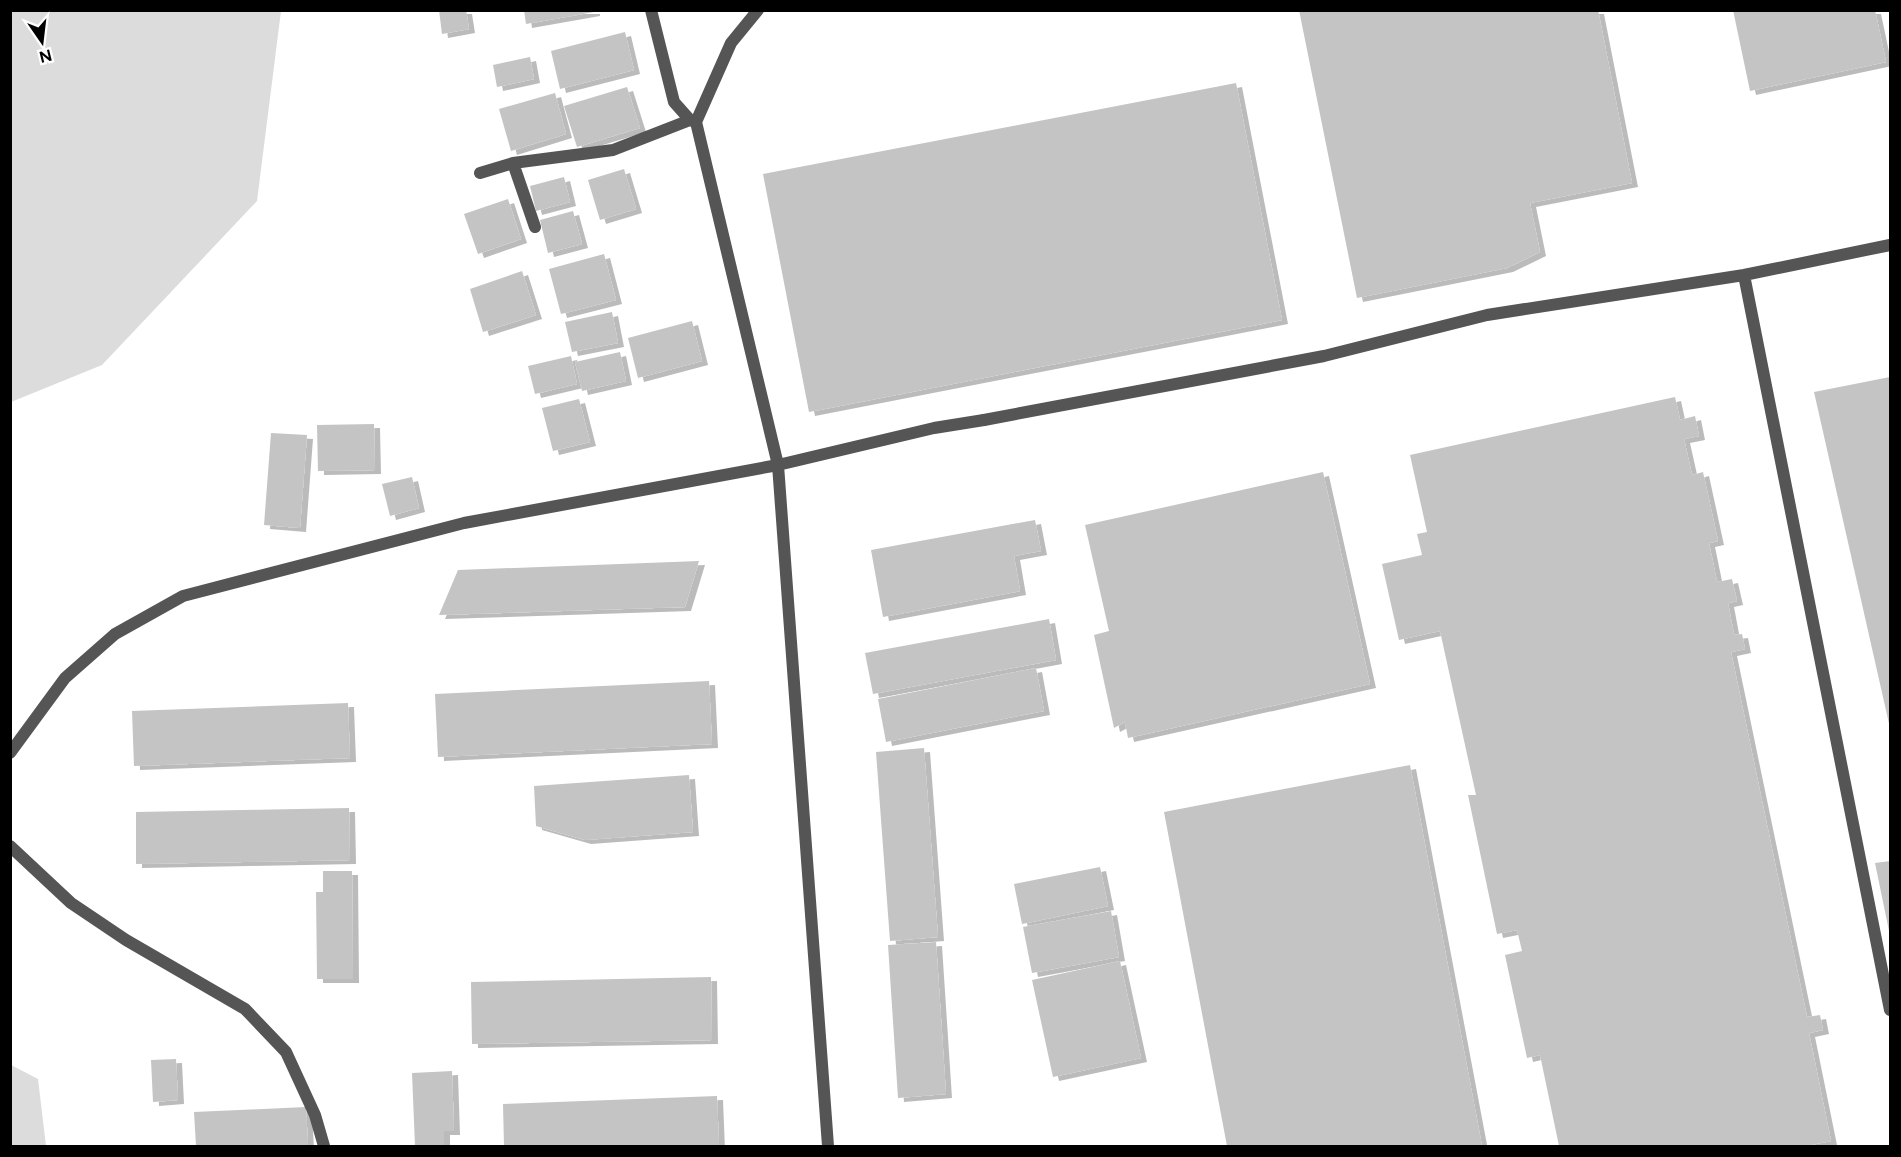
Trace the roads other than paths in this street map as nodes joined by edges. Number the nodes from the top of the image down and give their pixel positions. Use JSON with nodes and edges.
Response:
{"nodes":[{"id":1,"x":651,"y":10,"type":"edge"},
{"id":2,"x":758,"y":10,"type":"edge"},
{"id":3,"x":693,"y":121,"type":"junction"},
{"id":4,"x":513,"y":163,"type":"junction"},
{"id":5,"x":480,"y":173,"type":"dead end"},
{"id":6,"x":535,"y":227,"type":"dead end"},
{"id":7,"x":1890,"y":244,"type":"edge"},
{"id":8,"x":1744,"y":275,"type":"junction"},
{"id":9,"x":778,"y":465,"type":"junction"},
{"id":10,"x":10,"y":753,"type":"edge"},
{"id":11,"x":10,"y":846,"type":"edge"},
{"id":12,"x":1890,"y":1010,"type":"edge"},
{"id":13,"x":324,"y":1146,"type":"edge"},
{"id":14,"x":828,"y":1146,"type":"edge"}],
"edges":[{"from":1,"to":3,"type":"street"},
{"from":2,"to":3,"type":"street"},
{"from":3,"to":4,"type":"street"},
{"from":3,"to":9,"type":"street"},
{"from":4,"to":5,"type":"street"},
{"from":4,"to":6,"type":"street"},
{"from":7,"to":8,"type":"street"},
{"from":8,"to":9,"type":"street"},
{"from":8,"to":12,"type":"street"},
{"from":9,"to":10,"type":"street"},
{"from":9,"to":14,"type":"street"},
{"from":11,"to":13,"type":"street"}]}
